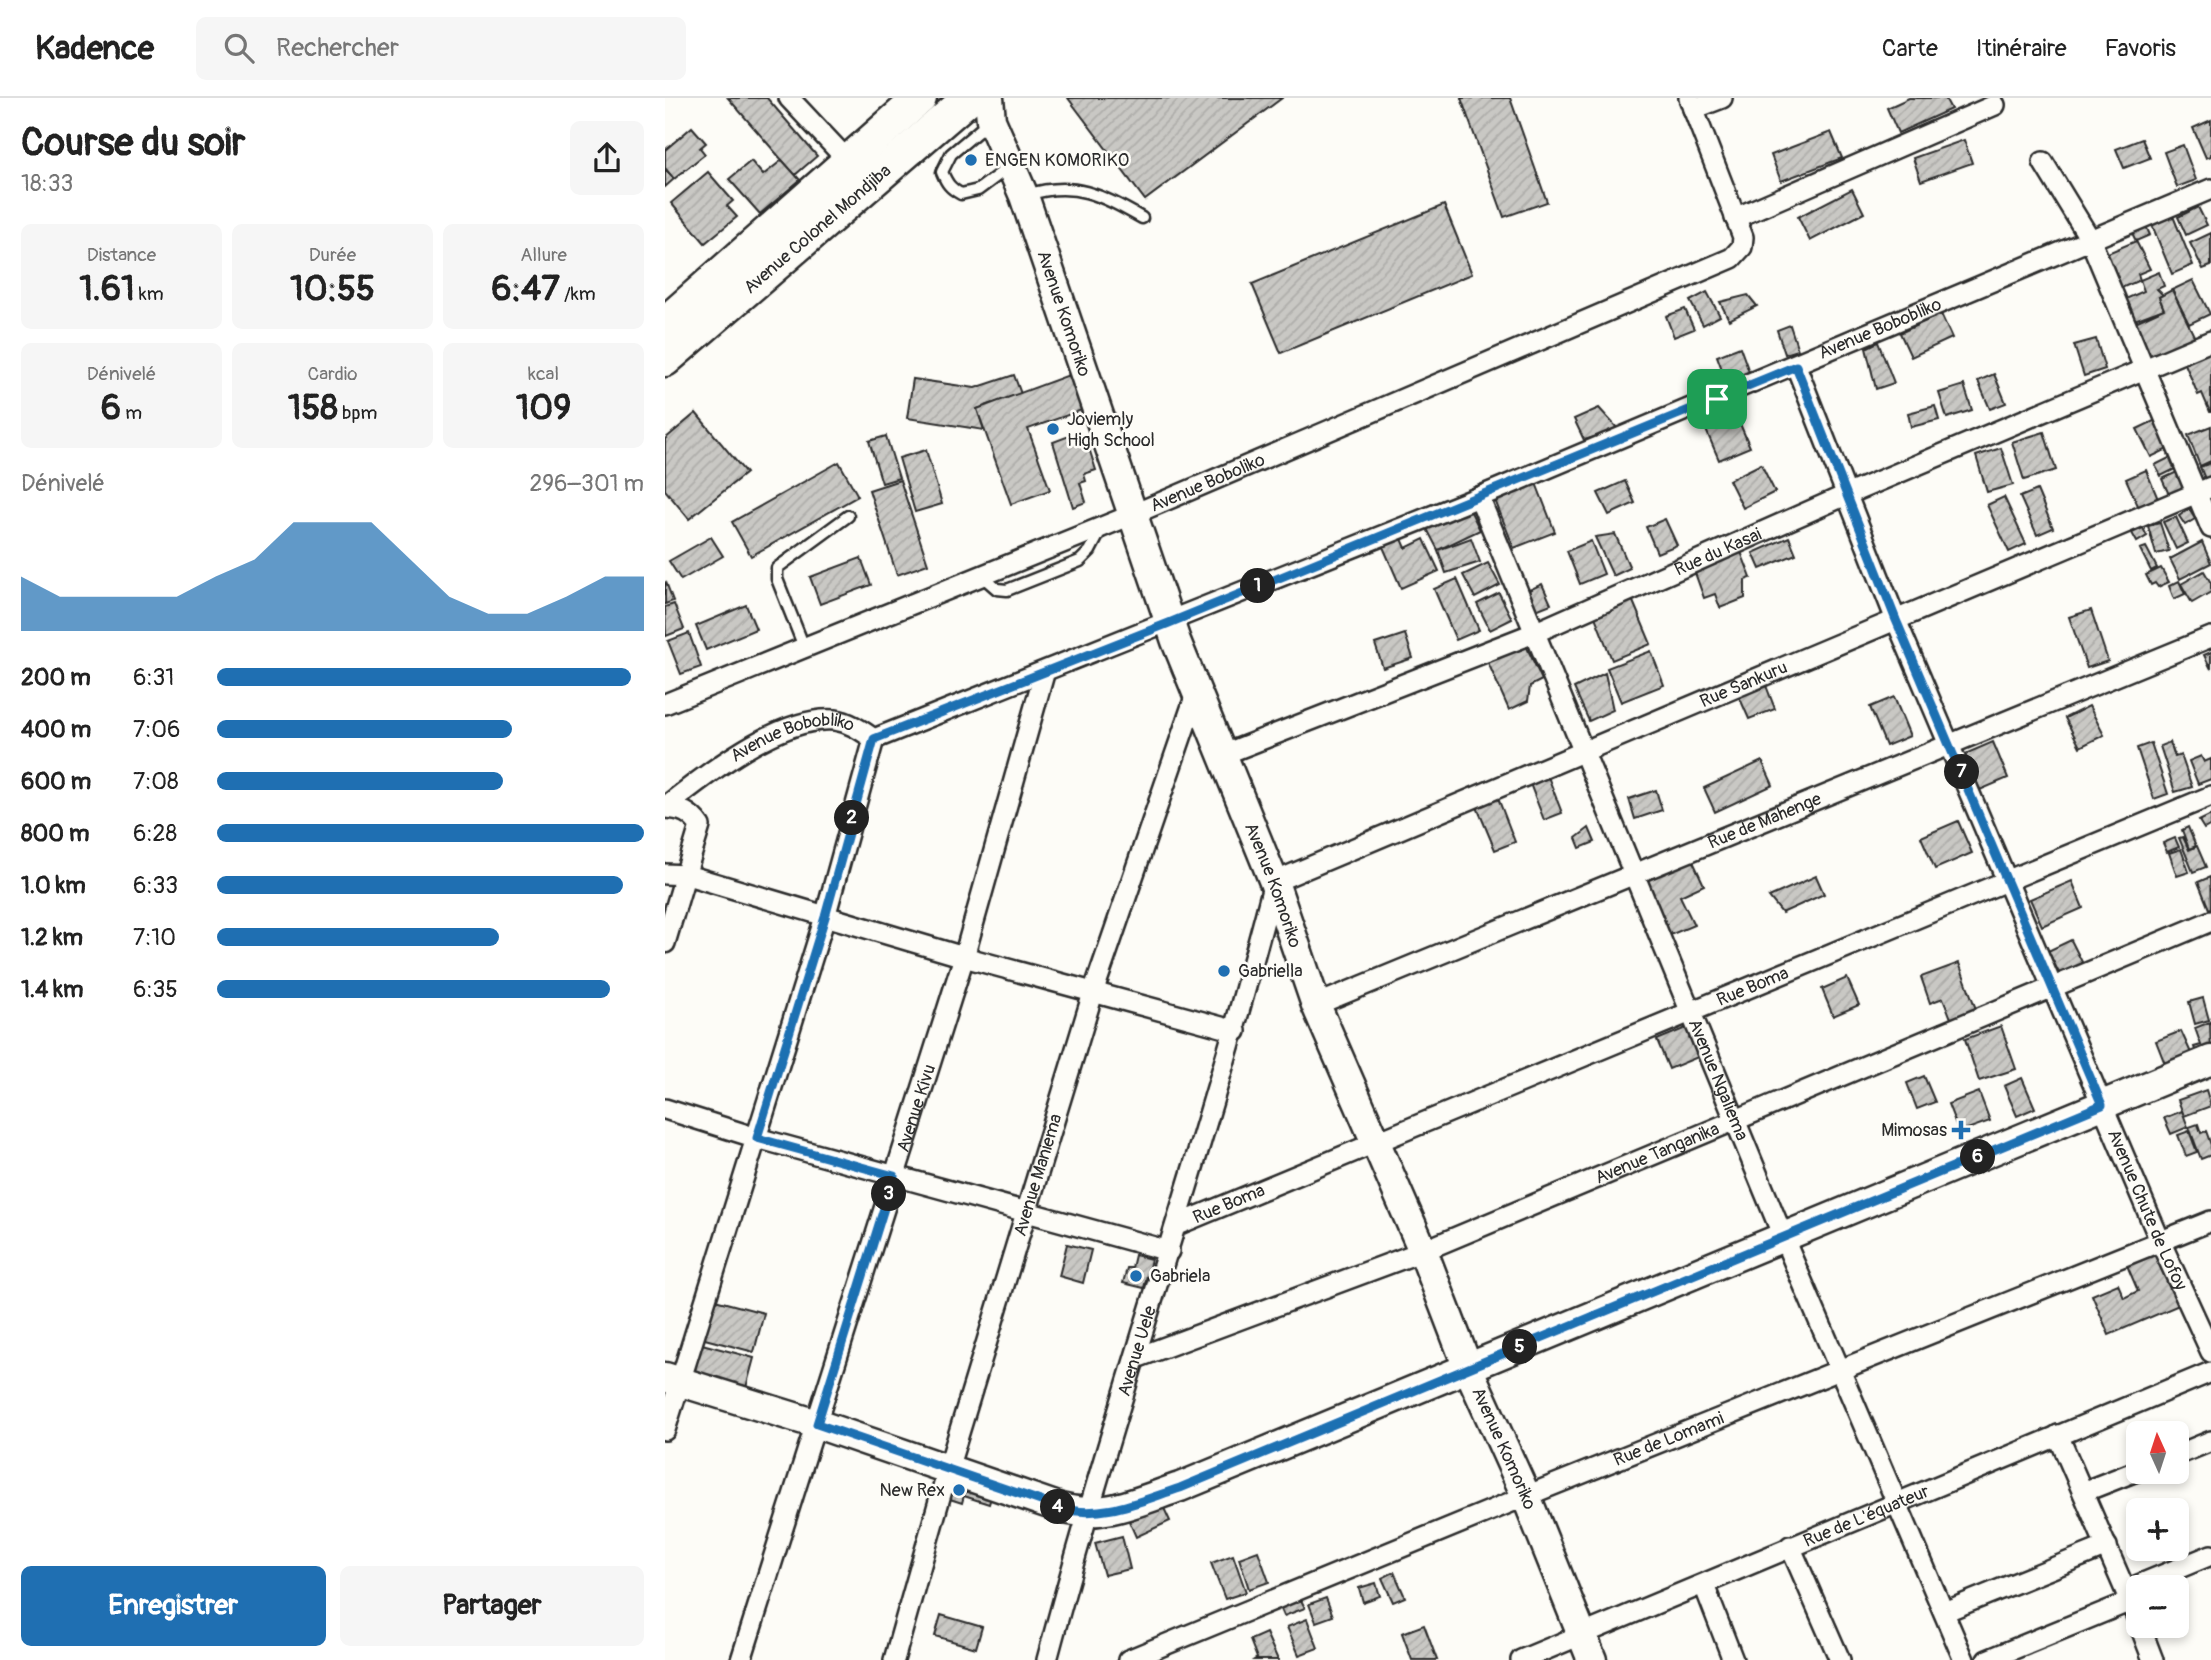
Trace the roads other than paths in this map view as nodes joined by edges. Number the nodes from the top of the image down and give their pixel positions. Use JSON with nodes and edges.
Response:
{"nodes":[{"id":1,"x":789,"y":98,"type":"edge"},
{"id":2,"x":920,"y":98,"type":"edge"},
{"id":3,"x":1722,"y":98,"type":"edge"},
{"id":4,"x":1691,"y":104,"type":"edge"},
{"id":5,"x":1996,"y":104,"type":"dead end"},
{"id":6,"x":983,"y":105,"type":"edge"},
{"id":7,"x":849,"y":162,"type":"junction"},
{"id":8,"x":2043,"y":162,"type":"dead end"},
{"id":9,"x":1010,"y":167,"type":"junction"},
{"id":10,"x":2211,"y":189,"type":"edge"},
{"id":11,"x":1024,"y":196,"type":"junction"},
{"id":12,"x":1142,"y":218,"type":"dead end"},
{"id":13,"x":1735,"y":218,"type":"junction"},
{"id":14,"x":2090,"y":239,"type":"junction"},
{"id":15,"x":665,"y":323,"type":"edge"},
{"id":16,"x":2211,"y":341,"type":"edge"},
{"id":17,"x":665,"y":360,"type":"edge"},
{"id":18,"x":1796,"y":366,"type":"junction"},
{"id":19,"x":2143,"y":369,"type":"junction"},
{"id":20,"x":2204,"y":490,"type":"edge"},
{"id":21,"x":1846,"y":495,"type":"junction"},
{"id":22,"x":1479,"y":497,"type":"junction"},
{"id":23,"x":1134,"y":514,"type":"junction"},
{"id":24,"x":848,"y":516,"type":"dead end"},
{"id":25,"x":2211,"y":528,"type":"edge"},
{"id":26,"x":1896,"y":620,"type":"junction"},
{"id":27,"x":1169,"y":623,"type":"junction"},
{"id":28,"x":1534,"y":633,"type":"junction"},
{"id":29,"x":2211,"y":637,"type":"edge"},
{"id":30,"x":804,"y":647,"type":"junction"},
{"id":31,"x":1044,"y":674,"type":"junction"},
{"id":32,"x":1196,"y":694,"type":"junction"},
{"id":33,"x":665,"y":704,"type":"edge"},
{"id":34,"x":874,"y":739,"type":"junction"},
{"id":35,"x":1951,"y":744,"type":"junction"},
{"id":36,"x":1584,"y":751,"type":"junction"},
{"id":37,"x":1222,"y":755,"type":"junction"},
{"id":38,"x":2211,"y":796,"type":"edge"},
{"id":39,"x":665,"y":808,"type":"edge"},
{"id":40,"x":665,"y":874,"type":"edge"},
{"id":41,"x":1635,"y":874,"type":"junction"},
{"id":42,"x":687,"y":875,"type":"junction"},
{"id":43,"x":2008,"y":881,"type":"junction"},
{"id":44,"x":1275,"y":882,"type":"junction"},
{"id":45,"x":825,"y":917,"type":"junction"},
{"id":46,"x":2211,"y":921,"type":"edge"},
{"id":47,"x":665,"y":943,"type":"edge"},
{"id":48,"x":964,"y":957,"type":"junction"},
{"id":49,"x":2054,"y":988,"type":"junction"},
{"id":50,"x":1093,"y":993,"type":"junction"},
{"id":51,"x":1317,"y":1005,"type":"junction"},
{"id":52,"x":1691,"y":1013,"type":"junction"},
{"id":53,"x":1236,"y":1031,"type":"junction"},
{"id":54,"x":2211,"y":1060,"type":"edge"},
{"id":55,"x":2102,"y":1105,"type":"junction"},
{"id":56,"x":665,"y":1110,"type":"edge"},
{"id":57,"x":1737,"y":1121,"type":"junction"},
{"id":58,"x":757,"y":1138,"type":"junction"},
{"id":59,"x":1377,"y":1144,"type":"junction"},
{"id":60,"x":894,"y":1176,"type":"junction"},
{"id":61,"x":1029,"y":1213,"type":"junction"},
{"id":62,"x":2211,"y":1221,"type":"edge"},
{"id":63,"x":1177,"y":1226,"type":"junction"},
{"id":64,"x":1784,"y":1239,"type":"junction"},
{"id":65,"x":2161,"y":1243,"type":"junction"},
{"id":66,"x":1169,"y":1251,"type":"junction"},
{"id":67,"x":1423,"y":1251,"type":"junction"},
{"id":68,"x":2211,"y":1352,"type":"edge"},
{"id":69,"x":1136,"y":1358,"type":"junction"},
{"id":70,"x":1468,"y":1368,"type":"junction"},
{"id":71,"x":1842,"y":1371,"type":"junction"},
{"id":72,"x":2211,"y":1372,"type":"edge"},
{"id":73,"x":672,"y":1379,"type":"edge"},
{"id":74,"x":817,"y":1424,"type":"junction"},
{"id":75,"x":665,"y":1430,"type":"edge"},
{"id":76,"x":2058,"y":1435,"type":"junction"},
{"id":77,"x":2211,"y":1441,"type":"edge"},
{"id":78,"x":2189,"y":1450,"type":"edge"},
{"id":79,"x":948,"y":1469,"type":"junction"},
{"id":80,"x":2126,"y":1475,"type":"edge"},
{"id":81,"x":2083,"y":1492,"type":"junction"},
{"id":82,"x":1525,"y":1496,"type":"junction"},
{"id":83,"x":1899,"y":1504,"type":"junction"},
{"id":84,"x":1086,"y":1514,"type":"junction"},
{"id":85,"x":1790,"y":1546,"type":"junction"},
{"id":86,"x":2106,"y":1546,"type":"junction"},
{"id":87,"x":2211,"y":1555,"type":"edge"},
{"id":88,"x":2171,"y":1575,"type":"edge"},
{"id":89,"x":1704,"y":1585,"type":"junction"},
{"id":90,"x":2126,"y":1591,"type":"edge"},
{"id":91,"x":2126,"y":1597,"type":"edge"},
{"id":92,"x":1944,"y":1612,"type":"junction"},
{"id":93,"x":2144,"y":1638,"type":"edge"},
{"id":94,"x":1587,"y":1648,"type":"edge"},
{"id":95,"x":741,"y":1660,"type":"edge"},
{"id":96,"x":894,"y":1660,"type":"edge"},
{"id":97,"x":1047,"y":1660,"type":"edge"},
{"id":98,"x":1128,"y":1660,"type":"edge"},
{"id":99,"x":1521,"y":1660,"type":"edge"},
{"id":100,"x":1733,"y":1660,"type":"edge"},
{"id":101,"x":1840,"y":1660,"type":"edge"},
{"id":102,"x":1964,"y":1660,"type":"edge"},
{"id":103,"x":1986,"y":1660,"type":"edge"},
{"id":104,"x":2153,"y":1660,"type":"edge"}],
"edges":[{"from":1,"to":7,"type":"street"},
{"from":2,"to":7,"type":"main road","name":"Avenue Colonel Mondjiba"},
{"from":3,"to":4,"type":"street"},
{"from":4,"to":13,"type":"street"},
{"from":5,"to":13,"type":"street"},
{"from":6,"to":9,"type":"street","name":"Avenue Komoriko"},
{"from":6,"to":9,"type":"lane"},
{"from":6,"to":17,"type":"main road","name":"Avenue Colonel Mondjiba"},
{"from":7,"to":15,"type":"main road","name":"Avenue Colonel Mondjiba"},
{"from":8,"to":14,"type":"street"},
{"from":9,"to":11,"type":"street","name":"Avenue Komoriko"},
{"from":10,"to":14,"type":"street","name":"Avenue Bobobliko"},
{"from":11,"to":12,"type":"lane"},
{"from":11,"to":23,"type":"street","name":"Avenue Komoriko"},
{"from":13,"to":23,"type":"street","name":"Avenue Boboliko"},
{"from":14,"to":18,"type":"street","name":"Avenue Bobobliko"},
{"from":14,"to":19,"type":"street"},
{"from":16,"to":19,"type":"street","name":"Rue du Kasai"},
{"from":18,"to":21,"type":"street","name":"Avenue Chute de Lofoy"},
{"from":18,"to":22,"type":"street","name":"Avenue Bobobliko"},
{"from":19,"to":20,"type":"street"},
{"from":19,"to":21,"type":"street","name":"Rue du Kasai"},
{"from":20,"to":25,"type":"street"},
{"from":20,"to":26,"type":"street","name":"Rue Sankuru"},
{"from":21,"to":26,"type":"street","name":"Avenue Chute de Lofoy"},
{"from":21,"to":28,"type":"street","name":"Rue du Kasai"},
{"from":22,"to":27,"type":"street","name":"Avenue Bobobliko"},
{"from":22,"to":28,"type":"street","name":"Avenue Ngaliema"},
{"from":23,"to":27,"type":"street","name":"Avenue Komoriko"},
{"from":23,"to":30,"type":"street","name":"Avenue Boboliko"},
{"from":24,"to":30,"type":"lane"},
{"from":26,"to":35,"type":"street","name":"Avenue Chute de Lofoy"},
{"from":26,"to":36,"type":"street","name":"Rue Sankuru"},
{"from":27,"to":31,"type":"street","name":"Avenue Bobobliko"},
{"from":27,"to":32,"type":"street","name":"Avenue Komoriko"},
{"from":28,"to":36,"type":"street","name":"Avenue Ngaliema"},
{"from":28,"to":37,"type":"street","name":"Rue du Kasai"},
{"from":29,"to":35,"type":"street","name":"Rue de Mahenge"},
{"from":30,"to":33,"type":"street","name":"Avenue Boboliko"},
{"from":31,"to":34,"type":"street","name":"Avenue Bobobliko"},
{"from":31,"to":48,"type":"street","name":"Avenue Kivu"},
{"from":32,"to":37,"type":"street","name":"Avenue Komoriko"},
{"from":32,"to":50,"type":"street","name":"Avenue Maniema"},
{"from":34,"to":39,"type":"street","name":"Avenue Bobobliko"},
{"from":34,"to":45,"type":"street"},
{"from":35,"to":41,"type":"street","name":"Rue de Mahenge"},
{"from":35,"to":43,"type":"street","name":"Avenue Chute de Lofoy"},
{"from":36,"to":41,"type":"street","name":"Avenue Ngaliema"},
{"from":36,"to":44,"type":"street","name":"Rue Sankuru"},
{"from":37,"to":44,"type":"street","name":"Avenue Komoriko"},
{"from":38,"to":43,"type":"street","name":"Rue Boma"},
{"from":39,"to":42,"type":"street","name":"Avenue Bobobliko"},
{"from":40,"to":42,"type":"street"},
{"from":41,"to":51,"type":"street","name":"Rue de Mahenge"},
{"from":41,"to":52,"type":"street","name":"Avenue Ngaliema"},
{"from":42,"to":45,"type":"street"},
{"from":42,"to":47,"type":"street"},
{"from":43,"to":49,"type":"street","name":"Avenue Chute de Lofoy"},
{"from":43,"to":52,"type":"street","name":"Rue Boma"},
{"from":44,"to":51,"type":"street","name":"Avenue Komoriko"},
{"from":44,"to":53,"type":"street","name":"Avenue Uele"},
{"from":45,"to":48,"type":"street"},
{"from":45,"to":58,"type":"street"},
{"from":46,"to":49,"type":"street","name":"Avenue Tanganika"},
{"from":48,"to":50,"type":"street"},
{"from":48,"to":60,"type":"street","name":"Avenue Kivu"},
{"from":49,"to":55,"type":"street","name":"Avenue Chute de Lofoy"},
{"from":49,"to":57,"type":"street","name":"Avenue Tanganika"},
{"from":50,"to":53,"type":"street"},
{"from":50,"to":61,"type":"street","name":"Avenue Maniema"},
{"from":51,"to":59,"type":"street","name":"Avenue Komoriko"},
{"from":52,"to":57,"type":"street","name":"Avenue Ngaliema"},
{"from":52,"to":59,"type":"street","name":"Rue Boma"},
{"from":53,"to":63,"type":"street","name":"Avenue Uele"},
{"from":54,"to":55,"type":"street"},
{"from":55,"to":64,"type":"street"},
{"from":55,"to":65,"type":"street","name":"Avenue Chute de Lofoy"},
{"from":56,"to":58,"type":"street"},
{"from":57,"to":64,"type":"street","name":"Avenue Ngaliema"},
{"from":57,"to":67,"type":"street","name":"Avenue Tanganika"},
{"from":58,"to":60,"type":"street"},
{"from":58,"to":73,"type":"street"},
{"from":59,"to":63,"type":"street","name":"Rue Boma"},
{"from":59,"to":67,"type":"street","name":"Avenue Komoriko"},
{"from":60,"to":61,"type":"street"},
{"from":60,"to":74,"type":"street","name":"Avenue Kivu"},
{"from":61,"to":66,"type":"street"},
{"from":61,"to":79,"type":"street","name":"Avenue Maniema"},
{"from":62,"to":65,"type":"street","name":"Rue de Lomami"},
{"from":63,"to":66,"type":"street","name":"Avenue Uele"},
{"from":64,"to":70,"type":"street"},
{"from":64,"to":71,"type":"street","name":"Avenue Ngaliema"},
{"from":65,"to":68,"type":"street","name":"Avenue Chute de Lofoy"},
{"from":65,"to":71,"type":"street","name":"Rue de Lomami"},
{"from":66,"to":69,"type":"street","name":"Avenue Uele"},
{"from":67,"to":69,"type":"street","name":"Avenue Tanganika"},
{"from":67,"to":70,"type":"street","name":"Avenue Komoriko"},
{"from":69,"to":84,"type":"street","name":"Avenue Uele"},
{"from":70,"to":82,"type":"street","name":"Avenue Komoriko"},
{"from":70,"to":84,"type":"street"},
{"from":71,"to":82,"type":"street","name":"Rue de Lomami"},
{"from":71,"to":83,"type":"street","name":"Avenue Ngaliema"},
{"from":72,"to":76,"type":"street","name":"Rue de L'équateur"},
{"from":73,"to":74,"type":"street"},
{"from":73,"to":75,"type":"street"},
{"from":74,"to":79,"type":"street"},
{"from":74,"to":95,"type":"street","name":"Avenue Kivu"},
{"from":76,"to":81,"type":"street"},
{"from":76,"to":83,"type":"street","name":"Rue de L'équateur"},
{"from":77,"to":78,"type":"street"},
{"from":79,"to":84,"type":"street"},
{"from":79,"to":96,"type":"street","name":"Avenue Maniema"},
{"from":80,"to":81,"type":"street"},
{"from":81,"to":86,"type":"street"},
{"from":82,"to":94,"type":"street","name":"Avenue Komoriko"},
{"from":82,"to":98,"type":"street","name":"Rue de Lomami"},
{"from":83,"to":85,"type":"street","name":"Rue de L'équateur"},
{"from":83,"to":92,"type":"street","name":"Avenue Ngaliema"},
{"from":84,"to":97,"type":"street","name":"Avenue Uele"},
{"from":85,"to":89,"type":"street","name":"Rue de L'équateur"},
{"from":85,"to":101,"type":"street"},
{"from":86,"to":90,"type":"street"},
{"from":86,"to":92,"type":"street"},
{"from":87,"to":88,"type":"street"},
{"from":89,"to":94,"type":"street","name":"Rue de L'équateur"},
{"from":89,"to":100,"type":"street"},
{"from":91,"to":103,"type":"street"},
{"from":92,"to":102,"type":"street","name":"Avenue Ngaliema"},
{"from":93,"to":104,"type":"street"},
{"from":94,"to":99,"type":"street","name":"Rue de L'équateur"}]}
